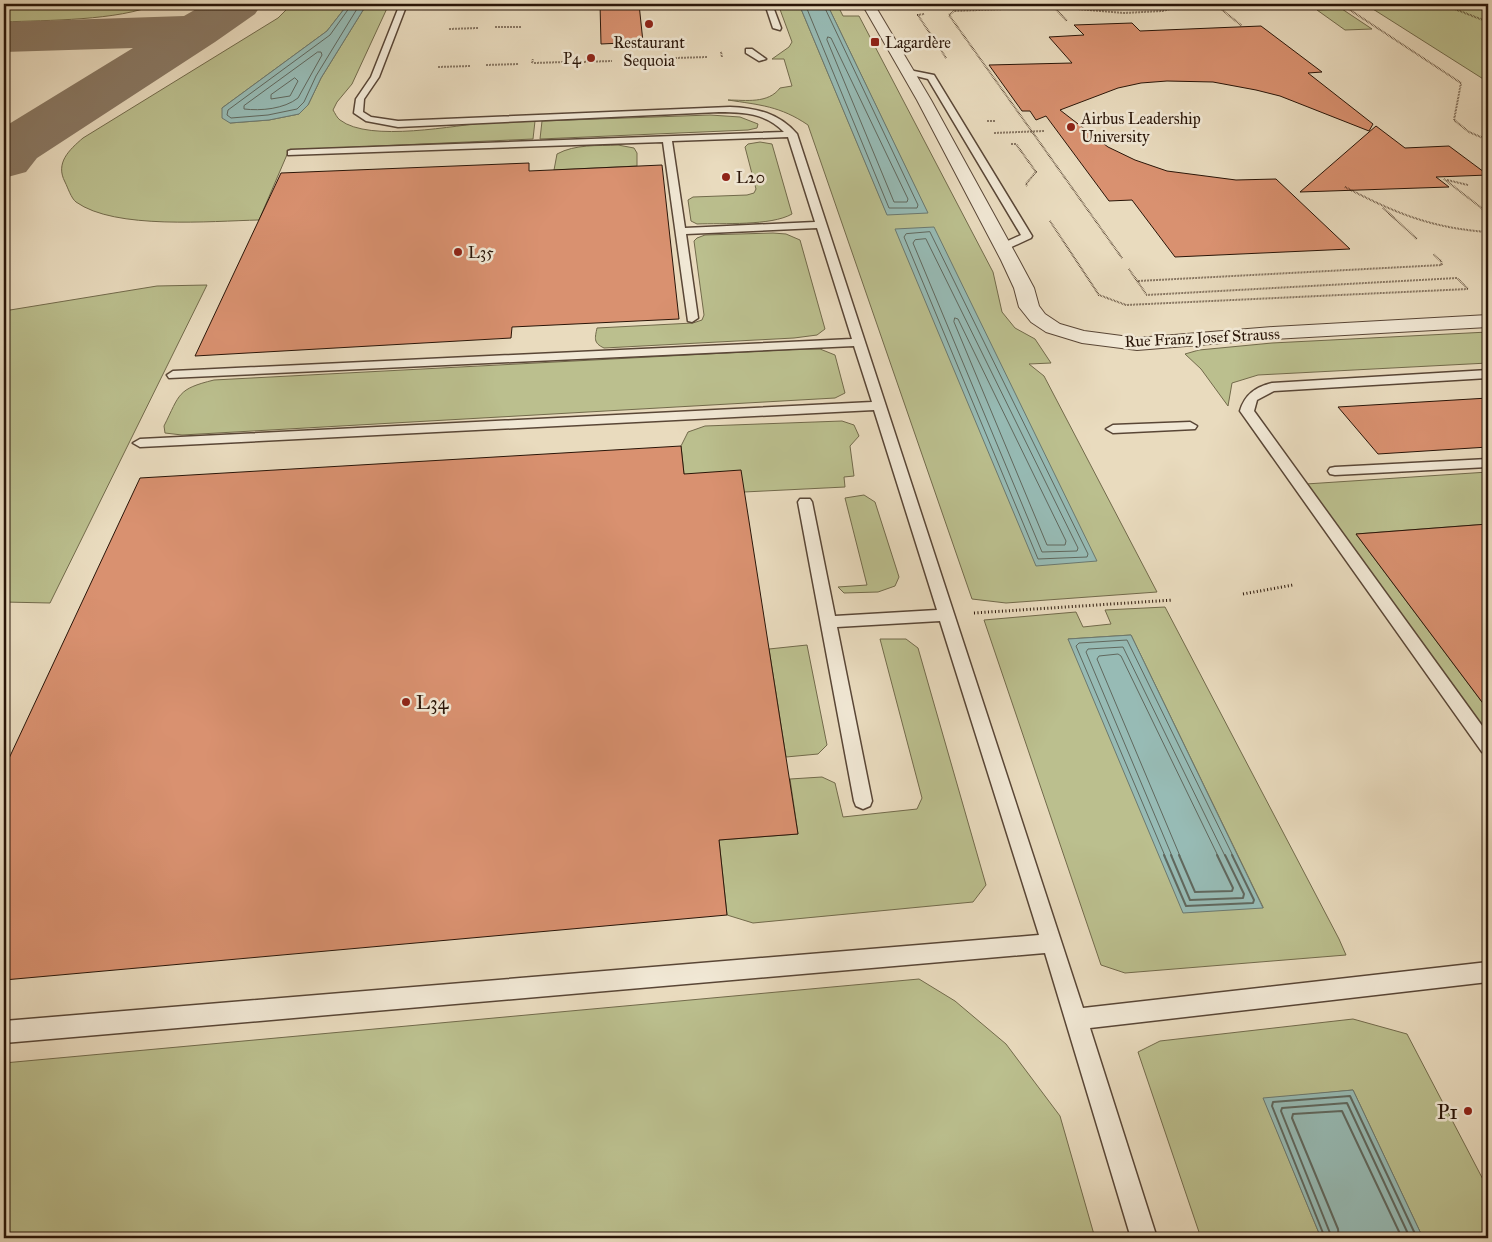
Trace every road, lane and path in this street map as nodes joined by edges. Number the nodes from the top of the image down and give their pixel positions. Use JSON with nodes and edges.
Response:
{"nodes":[{"id":1,"x":403,"y":4,"type":"edge"},
{"id":2,"x":768,"y":4,"type":"edge"},
{"id":3,"x":868,"y":4,"type":"edge"},
{"id":4,"x":1442,"y":4,"type":"edge"},
{"id":5,"x":1054,"y":7,"type":"junction"},
{"id":6,"x":1220,"y":9,"type":"junction"},
{"id":7,"x":924,"y":14,"type":"dead end"},
{"id":8,"x":918,"y":15,"type":"dead end"},
{"id":9,"x":1067,"y":21,"type":"dead end"},
{"id":10,"x":1488,"y":22,"type":"edge"},
{"id":11,"x":1242,"y":26,"type":"dead end"},
{"id":12,"x":495,"y":27,"type":"dead end"},
{"id":13,"x":522,"y":27,"type":"dead end"},
{"id":14,"x":449,"y":28,"type":"dead end"},
{"id":15,"x":478,"y":28,"type":"dead end"},
{"id":16,"x":777,"y":28,"type":"dead end"},
{"id":17,"x":749,"y":51,"type":"dead end"},
{"id":18,"x":721,"y":52,"type":"dead end"},
{"id":19,"x":707,"y":57,"type":"dead end"},
{"id":20,"x":722,"y":57,"type":"dead end"},
{"id":21,"x":675,"y":58,"type":"dead end"},
{"id":22,"x":533,"y":59,"type":"dead end"},
{"id":23,"x":660,"y":59,"type":"dead end"},
{"id":24,"x":762,"y":59,"type":"dead end"},
{"id":25,"x":630,"y":60,"type":"dead end"},
{"id":26,"x":612,"y":61,"type":"dead end"},
{"id":27,"x":565,"y":62,"type":"dead end"},
{"id":28,"x":581,"y":62,"type":"dead end"},
{"id":29,"x":519,"y":64,"type":"dead end"},
{"id":30,"x":486,"y":65,"type":"dead end"},
{"id":31,"x":470,"y":66,"type":"dead end"},
{"id":32,"x":438,"y":67,"type":"dead end"},
{"id":33,"x":907,"y":71,"type":"junction"},
{"id":34,"x":986,"y":121,"type":"dead end"},
{"id":35,"x":995,"y":121,"type":"dead end"},
{"id":36,"x":792,"y":134,"type":"junction"},
{"id":37,"x":667,"y":138,"type":"junction"},
{"id":38,"x":1488,"y":140,"type":"edge"},
{"id":39,"x":1011,"y":144,"type":"dead end"},
{"id":40,"x":291,"y":153,"type":"dead end"},
{"id":41,"x":1468,"y":185,"type":"dead end"},
{"id":42,"x":1344,"y":187,"type":"dead end"},
{"id":43,"x":1032,"y":192,"type":"dead end"},
{"id":44,"x":1381,"y":206,"type":"junction"},
{"id":45,"x":1488,"y":213,"type":"edge"},
{"id":46,"x":1047,"y":216,"type":"dead end"},
{"id":47,"x":820,"y":226,"type":"junction"},
{"id":48,"x":680,"y":231,"type":"junction"},
{"id":49,"x":1488,"y":232,"type":"edge"},
{"id":50,"x":1417,"y":240,"type":"dead end"},
{"id":51,"x":1003,"y":247,"type":"junction"},
{"id":52,"x":1433,"y":254,"type":"dead end"},
{"id":53,"x":1122,"y":258,"type":"dead end"},
{"id":54,"x":1129,"y":269,"type":"dead end"},
{"id":55,"x":1138,"y":281,"type":"junction"},
{"id":56,"x":692,"y":318,"type":"dead end"},
{"id":57,"x":1488,"y":321,"type":"edge"},
{"id":58,"x":857,"y":342,"type":"junction"},
{"id":59,"x":1488,"y":374,"type":"edge"},
{"id":60,"x":173,"y":375,"type":"dead end"},
{"id":61,"x":879,"y":406,"type":"junction"},
{"id":62,"x":1190,"y":426,"type":"dead end"},
{"id":63,"x":1113,"y":429,"type":"dead end"},
{"id":64,"x":140,"y":443,"type":"dead end"},
{"id":65,"x":1488,"y":463,"type":"edge"},
{"id":66,"x":1335,"y":471,"type":"dead end"},
{"id":67,"x":805,"y":502,"type":"dead end"},
{"id":68,"x":1293,"y":585,"type":"dead end"},
{"id":69,"x":1243,"y":594,"type":"dead end"},
{"id":70,"x":1173,"y":600,"type":"dead end"},
{"id":71,"x":946,"y":614,"type":"junction"},
{"id":72,"x":827,"y":622,"type":"junction"},
{"id":73,"x":1488,"y":747,"type":"edge"},
{"id":74,"x":863,"y":802,"type":"dead end"},
{"id":75,"x":1052,"y":943,"type":"junction"},
{"id":76,"x":1488,"y":972,"type":"edge"},
{"id":77,"x":1076,"y":1019,"type":"junction"},
{"id":78,"x":4,"y":1032,"type":"edge"},
{"id":79,"x":1144,"y":1238,"type":"edge"}],
"edges":[{"from":1,"to":36,"type":"lane"},
{"from":2,"to":16,"type":"lane"},
{"from":3,"to":33,"type":"street","name":"Rue Franz Josef Strauss"},
{"from":4,"to":10,"type":"path"},
{"from":5,"to":6,"type":"path"},
{"from":5,"to":9,"type":"path"},
{"from":5,"to":53,"type":"path"},
{"from":6,"to":11,"type":"path"},
{"from":6,"to":38,"type":"path"},
{"from":7,"to":8,"type":"path"},
{"from":12,"to":13,"type":"path"},
{"from":14,"to":15,"type":"path"},
{"from":17,"to":24,"type":"lane"},
{"from":18,"to":20,"type":"path"},
{"from":19,"to":21,"type":"path"},
{"from":22,"to":27,"type":"path"},
{"from":23,"to":25,"type":"path"},
{"from":26,"to":28,"type":"path"},
{"from":29,"to":30,"type":"path"},
{"from":31,"to":32,"type":"path"},
{"from":33,"to":51,"type":"street","name":"Rue Franz Josef Strauss"},
{"from":33,"to":51,"type":"lane"},
{"from":34,"to":35,"type":"path"},
{"from":36,"to":37,"type":"lane"},
{"from":36,"to":47,"type":"lane"},
{"from":37,"to":40,"type":"lane"},
{"from":37,"to":48,"type":"lane"},
{"from":39,"to":43,"type":"path"},
{"from":41,"to":45,"type":"path"},
{"from":42,"to":44,"type":"path"},
{"from":44,"to":49,"type":"path"},
{"from":44,"to":50,"type":"path"},
{"from":46,"to":55,"type":"path"},
{"from":47,"to":48,"type":"lane"},
{"from":47,"to":58,"type":"lane"},
{"from":48,"to":56,"type":"lane"},
{"from":51,"to":57,"type":"street","name":"Rue Franz Josef Strauss"},
{"from":52,"to":55,"type":"path"},
{"from":54,"to":55,"type":"path"},
{"from":58,"to":60,"type":"lane"},
{"from":58,"to":61,"type":"lane"},
{"from":59,"to":73,"type":"lane"},
{"from":61,"to":64,"type":"lane"},
{"from":61,"to":71,"type":"lane"},
{"from":62,"to":63,"type":"lane"},
{"from":65,"to":66,"type":"lane"},
{"from":67,"to":72,"type":"lane"},
{"from":68,"to":69,"type":"path"},
{"from":70,"to":71,"type":"path"},
{"from":71,"to":72,"type":"lane"},
{"from":71,"to":75,"type":"lane"},
{"from":72,"to":74,"type":"lane"},
{"from":75,"to":77,"type":"lane"},
{"from":75,"to":78,"type":"lane"},
{"from":76,"to":77,"type":"lane"},
{"from":77,"to":79,"type":"lane"}]}
